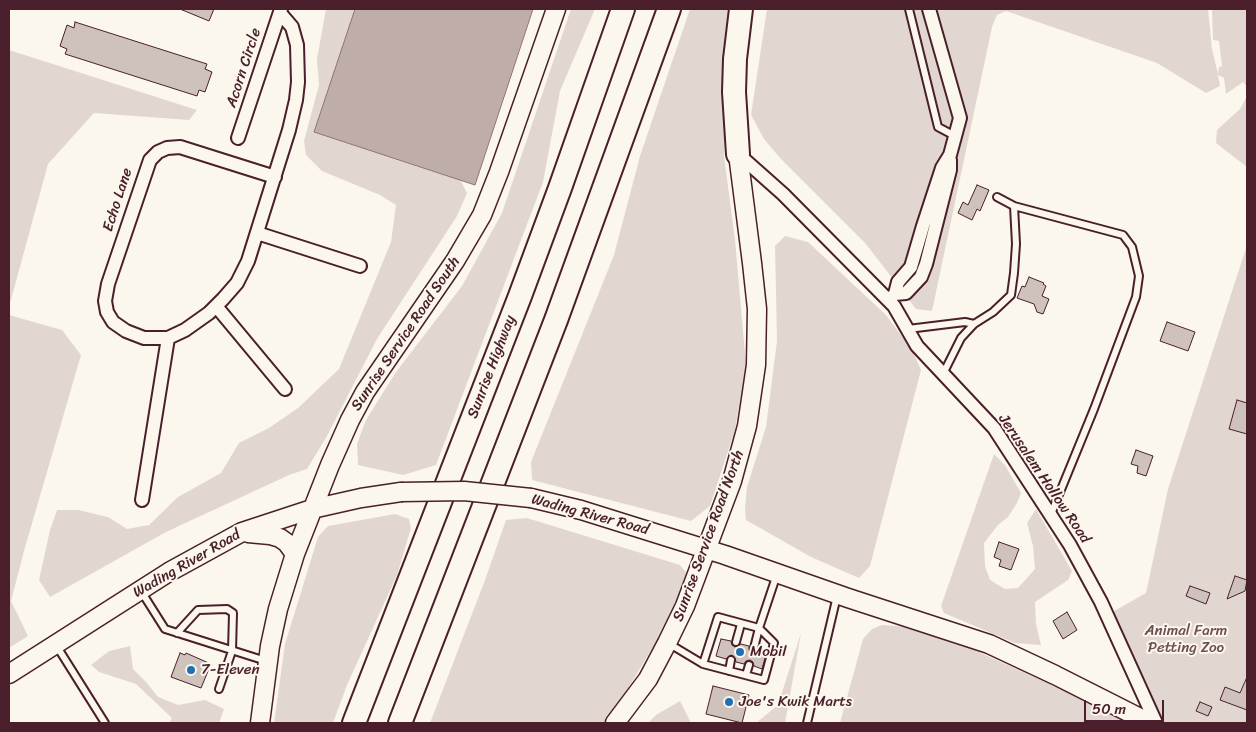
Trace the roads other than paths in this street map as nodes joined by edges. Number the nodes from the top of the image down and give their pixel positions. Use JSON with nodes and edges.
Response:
{"nodes":[{"id":1,"x":556,"y":9,"type":"edge"},
{"id":2,"x":623,"y":9,"type":"edge"},
{"id":3,"x":669,"y":9,"type":"edge"},
{"id":4,"x":741,"y":9,"type":"edge"},
{"id":5,"x":909,"y":9,"type":"edge"},
{"id":6,"x":930,"y":9,"type":"edge"},
{"id":7,"x":280,"y":11,"type":"edge"},
{"id":8,"x":955,"y":136,"type":"junction"},
{"id":9,"x":238,"y":138,"type":"dead end"},
{"id":10,"x":738,"y":154,"type":"junction"},
{"id":11,"x":275,"y":177,"type":"junction"},
{"id":12,"x":997,"y":197,"type":"dead end"},
{"id":13,"x":1014,"y":206,"type":"junction"},
{"id":14,"x":257,"y":233,"type":"junction"},
{"id":15,"x":360,"y":266,"type":"dead end"},
{"id":16,"x":892,"y":297,"type":"junction"},
{"id":17,"x":216,"y":306,"type":"junction"},
{"id":18,"x":974,"y":324,"type":"junction"},
{"id":19,"x":908,"y":329,"type":"junction"},
{"id":20,"x":168,"y":338,"type":"junction"},
{"id":21,"x":943,"y":374,"type":"junction"},
{"id":22,"x":285,"y":389,"type":"dead end"},
{"id":23,"x":142,"y":500,"type":"dead end"},
{"id":24,"x":312,"y":509,"type":"junction"},
{"id":25,"x":1051,"y":514,"type":"junction"},
{"id":26,"x":242,"y":532,"type":"junction"},
{"id":27,"x":706,"y":550,"type":"junction"},
{"id":28,"x":294,"y":554,"type":"junction"},
{"id":29,"x":777,"y":573,"type":"junction"},
{"id":30,"x":140,"y":590,"type":"junction"},
{"id":31,"x":838,"y":594,"type":"junction"},
{"id":32,"x":741,"y":624,"type":"junction"},
{"id":33,"x":759,"y":628,"type":"junction"},
{"id":34,"x":177,"y":633,"type":"junction"},
{"id":35,"x":736,"y":642,"type":"dead end"},
{"id":36,"x":667,"y":643,"type":"junction"},
{"id":37,"x":56,"y":644,"type":"junction"},
{"id":38,"x":754,"y":648,"type":"dead end"},
{"id":39,"x":232,"y":651,"type":"junction"},
{"id":40,"x":731,"y":660,"type":"dead end"},
{"id":41,"x":268,"y":662,"type":"junction"},
{"id":42,"x":703,"y":664,"type":"junction"},
{"id":43,"x":749,"y":665,"type":"dead end"},
{"id":44,"x":729,"y":671,"type":"junction"},
{"id":45,"x":9,"y":674,"type":"edge"},
{"id":46,"x":746,"y":675,"type":"junction"},
{"id":47,"x":219,"y":689,"type":"dead end"},
{"id":48,"x":105,"y":723,"type":"edge"},
{"id":49,"x":260,"y":723,"type":"edge"},
{"id":50,"x":354,"y":723,"type":"edge"},
{"id":51,"x":400,"y":723,"type":"edge"},
{"id":52,"x":615,"y":723,"type":"edge"},
{"id":53,"x":807,"y":723,"type":"edge"},
{"id":54,"x":1150,"y":723,"type":"edge"},
{"id":55,"x":1156,"y":723,"type":"edge"}],
"edges":[{"from":1,"to":24,"type":"street","name":"Sunrise Service Road South"},
{"from":2,"to":50,"type":"highway","name":"Sunrise Highway"},
{"from":3,"to":51,"type":"highway"},
{"from":4,"to":10,"type":"highway"},
{"from":5,"to":8,"type":"lane"},
{"from":6,"to":8,"type":"street"},
{"from":7,"to":9,"type":"street","name":"Acorn Circle"},
{"from":7,"to":11,"type":"street","name":"Echo Lane"},
{"from":8,"to":16,"type":"street"},
{"from":10,"to":16,"type":"street","name":"Jerusalem Hollow Road"},
{"from":10,"to":27,"type":"street","name":"Sunrise Service Road North"},
{"from":11,"to":14,"type":"street","name":"Echo Lane"},
{"from":11,"to":20,"type":"street","name":"Echo Lane"},
{"from":12,"to":13,"type":"lane"},
{"from":13,"to":18,"type":"lane"},
{"from":13,"to":25,"type":"lane"},
{"from":14,"to":15,"type":"street"},
{"from":14,"to":17,"type":"street","name":"Echo Lane"},
{"from":16,"to":19,"type":"street","name":"Jerusalem Hollow Road"},
{"from":17,"to":20,"type":"street","name":"Echo Lane"},
{"from":17,"to":22,"type":"street"},
{"from":18,"to":19,"type":"lane"},
{"from":18,"to":21,"type":"lane"},
{"from":19,"to":21,"type":"street","name":"Jerusalem Hollow Road"},
{"from":20,"to":23,"type":"street"},
{"from":21,"to":25,"type":"street","name":"Jerusalem Hollow Road"},
{"from":24,"to":26,"type":"street","name":"Wading River Road"},
{"from":24,"to":27,"type":"street","name":"Wading River Road","bridge":true},
{"from":24,"to":28,"type":"street","name":"Sunrise Service Road South"},
{"from":25,"to":55,"type":"street","name":"Jerusalem Hollow Road"},
{"from":26,"to":28,"type":"street"},
{"from":26,"to":30,"type":"street","name":"Wading River Road"},
{"from":27,"to":29,"type":"street","name":"Wading River Road"},
{"from":27,"to":36,"type":"street","name":"Sunrise Service Road North"},
{"from":28,"to":41,"type":"street","name":"Sunrise Service Road South"},
{"from":29,"to":31,"type":"street","name":"Wading River Road"},
{"from":29,"to":33,"type":"lane"},
{"from":30,"to":34,"type":"lane"},
{"from":30,"to":37,"type":"street","name":"Wading River Road"},
{"from":31,"to":53,"type":"lane"},
{"from":31,"to":54,"type":"street","name":"Wading River Road"},
{"from":32,"to":33,"type":"lane"},
{"from":32,"to":35,"type":"lane"},
{"from":32,"to":42,"type":"lane"},
{"from":33,"to":38,"type":"lane"},
{"from":33,"to":46,"type":"lane"},
{"from":34,"to":39,"type":"lane"},
{"from":34,"to":39,"type":"lane"},
{"from":36,"to":42,"type":"lane"},
{"from":36,"to":52,"type":"street","name":"Sunrise Service Road North"},
{"from":37,"to":45,"type":"street","name":"Wading River Road"},
{"from":37,"to":48,"type":"lane"},
{"from":39,"to":41,"type":"lane"},
{"from":39,"to":47,"type":"lane"},
{"from":40,"to":44,"type":"lane"},
{"from":41,"to":49,"type":"street","name":"Sunrise Service Road South"},
{"from":42,"to":44,"type":"lane"},
{"from":43,"to":46,"type":"lane"},
{"from":44,"to":46,"type":"lane"}]}
